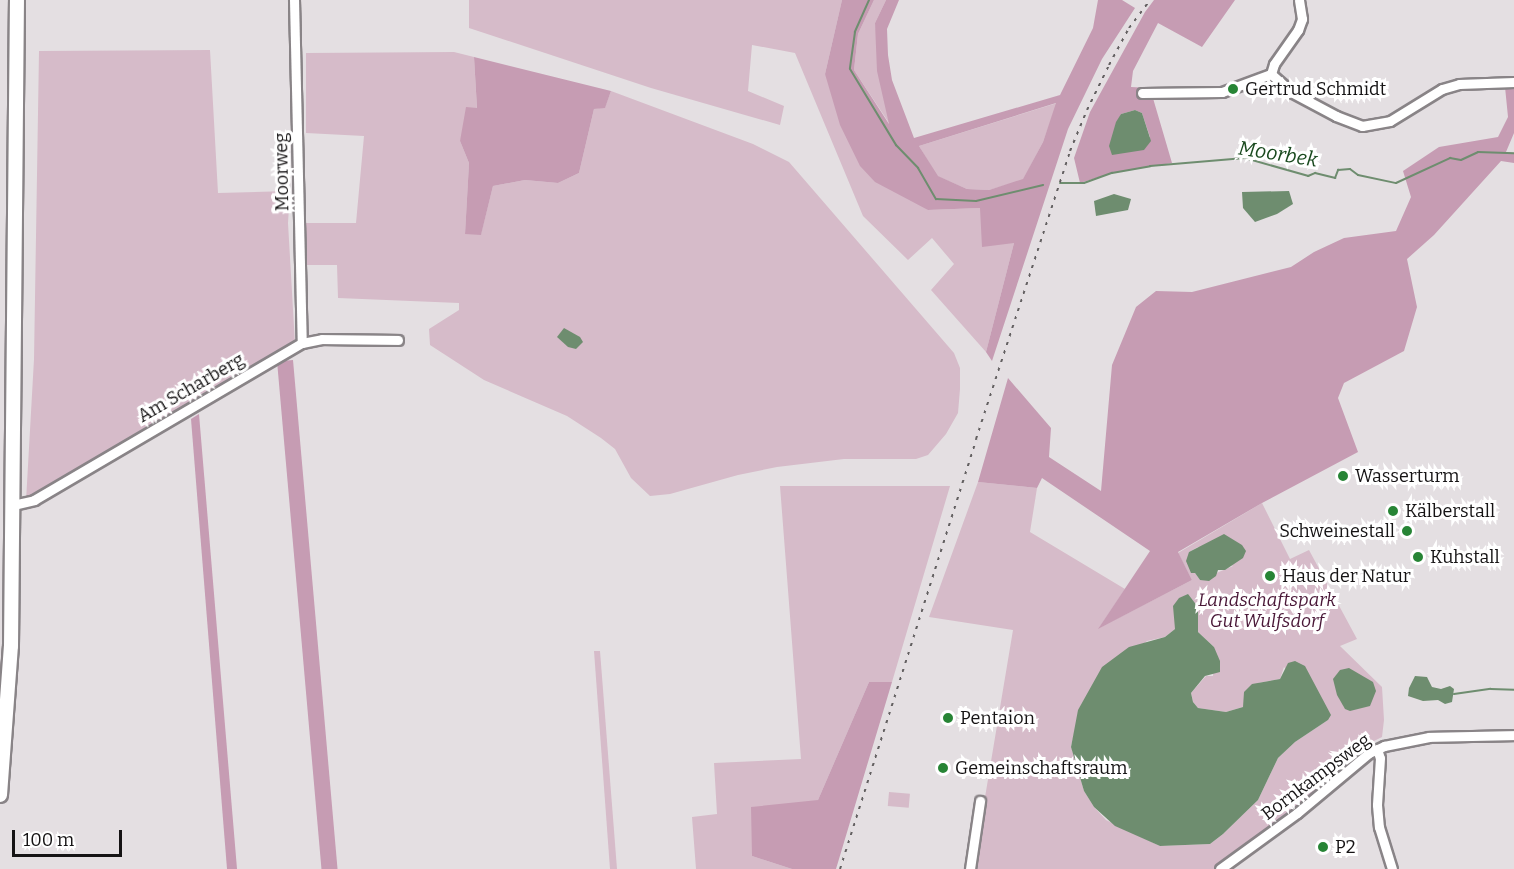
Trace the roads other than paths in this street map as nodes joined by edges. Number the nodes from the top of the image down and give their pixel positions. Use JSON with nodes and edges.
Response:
{"nodes":[{"id":1,"x":18,"y":0,"type":"edge"},
{"id":2,"x":294,"y":0,"type":"edge"},
{"id":3,"x":1299,"y":0,"type":"edge"},
{"id":4,"x":1271,"y":74,"type":"junction"},
{"id":5,"x":1514,"y":82,"type":"edge"},
{"id":6,"x":1142,"y":93,"type":"dead end"},
{"id":7,"x":398,"y":340,"type":"dead end"},
{"id":8,"x":302,"y":343,"type":"junction"},
{"id":9,"x":13,"y":506,"type":"junction"},
{"id":10,"x":1514,"y":735,"type":"edge"},
{"id":11,"x":1377,"y":749,"type":"junction"},
{"id":12,"x":0,"y":795,"type":"edge"},
{"id":13,"x":980,"y":801,"type":"dead end"},
{"id":14,"x":970,"y":869,"type":"edge"},
{"id":15,"x":1220,"y":869,"type":"edge"},
{"id":16,"x":1392,"y":869,"type":"edge"}],
"edges":[{"from":1,"to":9,"type":"main road"},
{"from":2,"to":8,"type":"street","name":"Moorweg"},
{"from":3,"to":4,"type":"street"},
{"from":4,"to":5,"type":"street"},
{"from":4,"to":6,"type":"street"},
{"from":7,"to":8,"type":"street","name":"Am Scharberg"},
{"from":8,"to":9,"type":"street","name":"Am Scharberg"},
{"from":9,"to":12,"type":"main road"},
{"from":10,"to":11,"type":"street","name":"Bornkampsweg"},
{"from":11,"to":15,"type":"street","name":"Bornkampsweg"},
{"from":11,"to":16,"type":"street"},
{"from":13,"to":14,"type":"street"}]}
